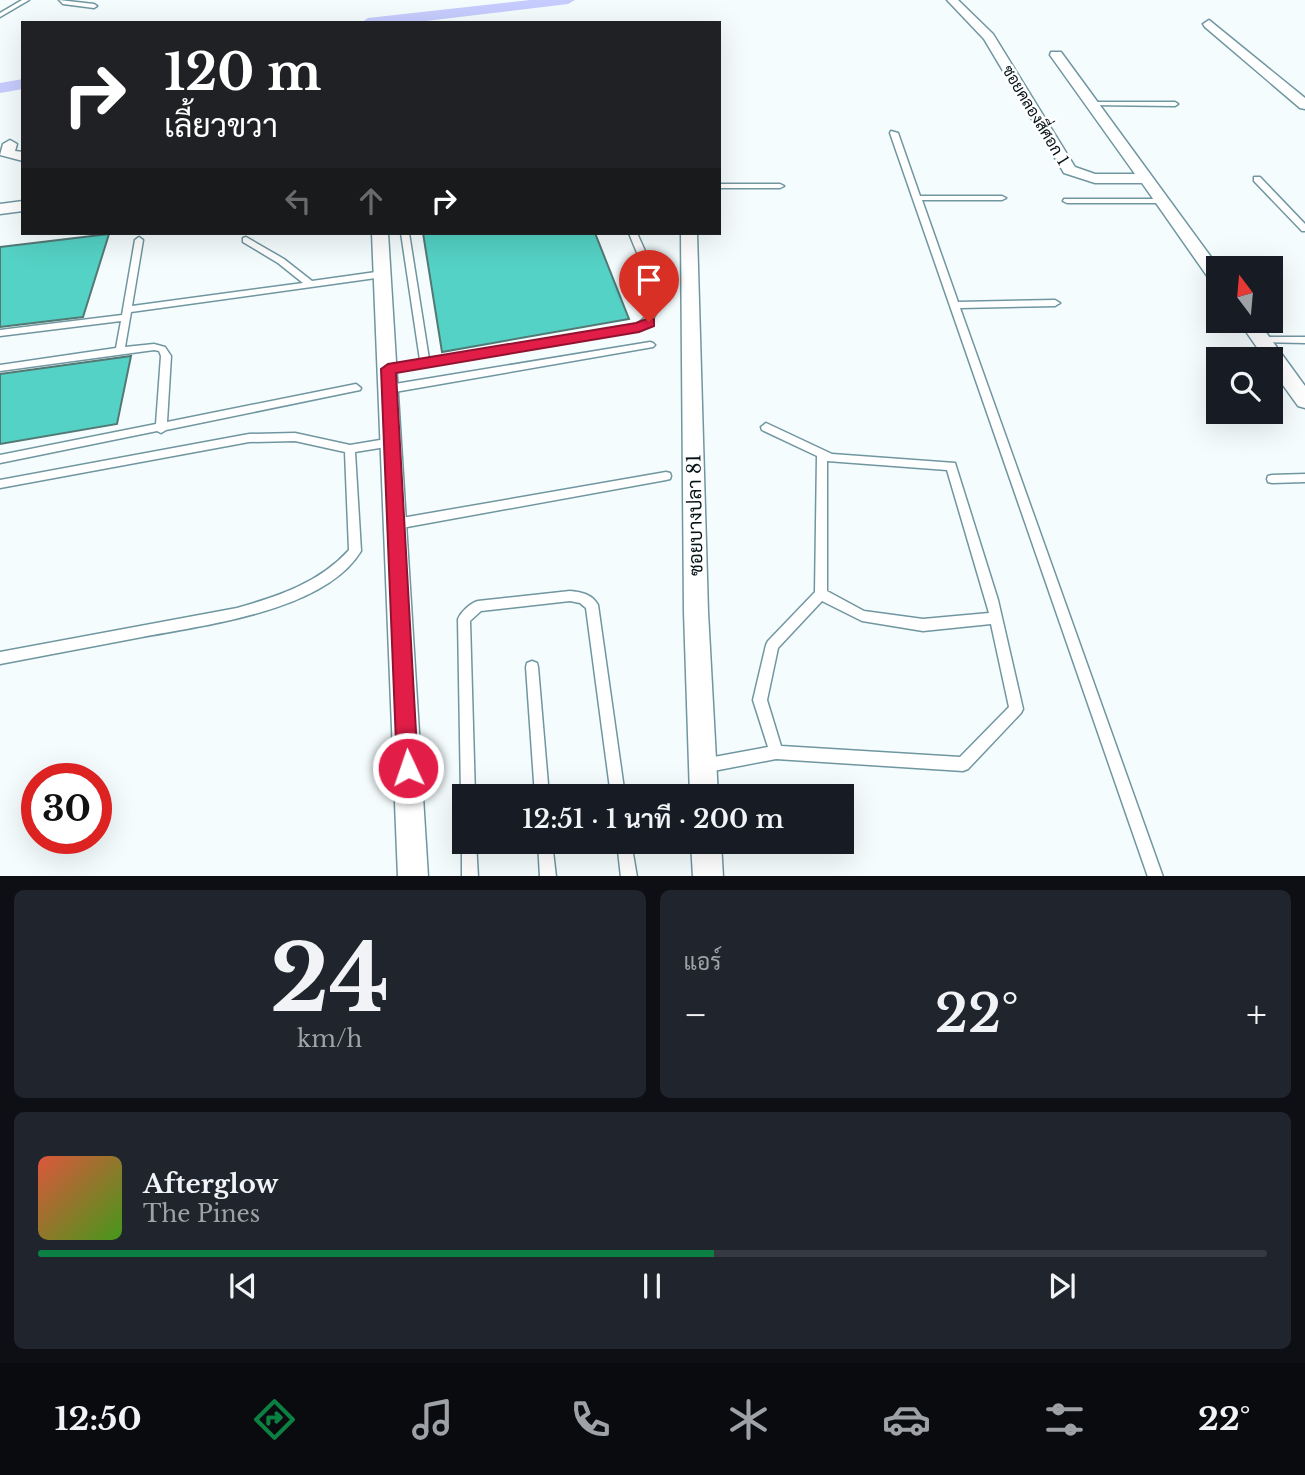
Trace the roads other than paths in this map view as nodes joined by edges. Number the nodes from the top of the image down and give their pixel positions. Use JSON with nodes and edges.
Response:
{"nodes":[{"id":1,"x":26,"y":0,"type":"edge"},
{"id":2,"x":62,"y":0,"type":"edge"},
{"id":3,"x":952,"y":1,"type":"edge"},
{"id":4,"x":94,"y":6,"type":"dead end"},
{"id":5,"x":0,"y":15,"type":"edge"},
{"id":6,"x":1209,"y":24,"type":"dead end"},
{"id":7,"x":1056,"y":55,"type":"dead end"},
{"id":8,"x":1175,"y":103,"type":"dead end"},
{"id":9,"x":1092,"y":104,"type":"junction"},
{"id":10,"x":1305,"y":105,"type":"edge"},
{"id":11,"x":894,"y":133,"type":"dead end"},
{"id":12,"x":10,"y":144,"type":"dead end"},
{"id":13,"x":21,"y":157,"type":"edge"},
{"id":14,"x":1146,"y":178,"type":"junction"},
{"id":15,"x":1257,"y":179,"type":"dead end"},
{"id":16,"x":721,"y":186,"type":"edge"},
{"id":17,"x":779,"y":186,"type":"dead end"},
{"id":18,"x":917,"y":198,"type":"junction"},
{"id":19,"x":1002,"y":198,"type":"dead end"},
{"id":20,"x":1067,"y":201,"type":"dead end"},
{"id":21,"x":1163,"y":201,"type":"junction"},
{"id":22,"x":21,"y":206,"type":"edge"},
{"id":23,"x":0,"y":209,"type":"edge"},
{"id":24,"x":1305,"y":229,"type":"edge"},
{"id":25,"x":380,"y":235,"type":"edge"},
{"id":26,"x":405,"y":235,"type":"edge"},
{"id":27,"x":634,"y":235,"type":"edge"},
{"id":28,"x":689,"y":235,"type":"edge"},
{"id":29,"x":139,"y":240,"type":"dead end"},
{"id":30,"x":246,"y":240,"type":"dead end"},
{"id":31,"x":1206,"y":262,"type":"edge"},
{"id":32,"x":383,"y":274,"type":"junction"},
{"id":33,"x":310,"y":284,"type":"junction"},
{"id":34,"x":1055,"y":303,"type":"dead end"},
{"id":35,"x":954,"y":305,"type":"junction"},
{"id":36,"x":127,"y":313,"type":"junction"},
{"id":37,"x":0,"y":333,"type":"edge"},
{"id":38,"x":1256,"y":333,"type":"edge"},
{"id":39,"x":1261,"y":340,"type":"junction"},
{"id":40,"x":1305,"y":340,"type":"edge"},
{"id":41,"x":650,"y":345,"type":"dead end"},
{"id":42,"x":120,"y":351,"type":"junction"},
{"id":43,"x":425,"y":363,"type":"junction"},
{"id":44,"x":0,"y":368,"type":"edge"},
{"id":45,"x":385,"y":380,"type":"junction"},
{"id":46,"x":356,"y":388,"type":"dead end"},
{"id":47,"x":1305,"y":401,"type":"edge"},
{"id":48,"x":766,"y":427,"type":"dead end"},
{"id":49,"x":161,"y":429,"type":"junction"},
{"id":50,"x":392,"y":442,"type":"junction"},
{"id":51,"x":349,"y":449,"type":"junction"},
{"id":52,"x":822,"y":454,"type":"junction"},
{"id":53,"x":0,"y":459,"type":"edge"},
{"id":54,"x":666,"y":476,"type":"dead end"},
{"id":55,"x":1305,"y":478,"type":"edge"},
{"id":56,"x":1272,"y":479,"type":"dead end"},
{"id":57,"x":0,"y":484,"type":"edge"},
{"id":58,"x":396,"y":524,"type":"junction"},
{"id":59,"x":821,"y":594,"type":"junction"},
{"id":60,"x":996,"y":618,"type":"junction"},
{"id":61,"x":0,"y":658,"type":"edge"},
{"id":62,"x":532,"y":667,"type":"dead end"},
{"id":63,"x":776,"y":752,"type":"junction"},
{"id":64,"x":703,"y":766,"type":"junction"},
{"id":65,"x":468,"y":784,"type":"edge"},
{"id":66,"x":541,"y":784,"type":"edge"},
{"id":67,"x":616,"y":784,"type":"edge"},
{"id":68,"x":704,"y":784,"type":"edge"},
{"id":69,"x":469,"y":854,"type":"edge"},
{"id":70,"x":546,"y":854,"type":"edge"},
{"id":71,"x":626,"y":854,"type":"edge"},
{"id":72,"x":707,"y":854,"type":"edge"},
{"id":73,"x":413,"y":876,"type":"edge"},
{"id":74,"x":470,"y":876,"type":"edge"},
{"id":75,"x":548,"y":876,"type":"edge"},
{"id":76,"x":629,"y":876,"type":"edge"},
{"id":77,"x":708,"y":876,"type":"edge"},
{"id":78,"x":1156,"y":876,"type":"edge"}],
"edges":[{"from":1,"to":5,"type":"lane"},
{"from":2,"to":4,"type":"lane"},
{"from":3,"to":14,"type":"street","name":"ซอยคลองสี่ศอก 1"},
{"from":6,"to":10,"type":"street"},
{"from":7,"to":9,"type":"street"},
{"from":8,"to":9,"type":"lane"},
{"from":9,"to":14,"type":"street"},
{"from":11,"to":18,"type":"lane"},
{"from":12,"to":13,"type":"street"},
{"from":14,"to":21,"type":"street"},
{"from":15,"to":24,"type":"lane"},
{"from":16,"to":17,"type":"lane"},
{"from":18,"to":19,"type":"lane"},
{"from":18,"to":35,"type":"lane"},
{"from":20,"to":21,"type":"lane"},
{"from":21,"to":31,"type":"street"},
{"from":22,"to":23,"type":"street"},
{"from":25,"to":32,"type":"street"},
{"from":26,"to":43,"type":"lane"},
{"from":27,"to":43,"type":"lane"},
{"from":28,"to":64,"type":"street","name":"ซอยบางปลา 81"},
{"from":29,"to":36,"type":"lane"},
{"from":30,"to":33,"type":"lane"},
{"from":32,"to":33,"type":"lane"},
{"from":32,"to":45,"type":"street"},
{"from":33,"to":36,"type":"lane"},
{"from":34,"to":35,"type":"lane"},
{"from":35,"to":78,"type":"lane"},
{"from":36,"to":37,"type":"lane"},
{"from":36,"to":42,"type":"lane"},
{"from":38,"to":39,"type":"street"},
{"from":39,"to":40,"type":"lane"},
{"from":39,"to":47,"type":"street"},
{"from":41,"to":45,"type":"lane"},
{"from":42,"to":44,"type":"lane"},
{"from":42,"to":49,"type":"lane"},
{"from":43,"to":45,"type":"lane"},
{"from":45,"to":50,"type":"street"},
{"from":46,"to":49,"type":"lane"},
{"from":48,"to":52,"type":"lane"},
{"from":49,"to":53,"type":"lane"},
{"from":50,"to":51,"type":"lane"},
{"from":50,"to":58,"type":"street"},
{"from":51,"to":57,"type":"lane"},
{"from":51,"to":61,"type":"lane"},
{"from":52,"to":59,"type":"lane"},
{"from":52,"to":60,"type":"lane"},
{"from":54,"to":58,"type":"lane"},
{"from":55,"to":56,"type":"lane"},
{"from":58,"to":73,"type":"street"},
{"from":59,"to":60,"type":"lane"},
{"from":59,"to":63,"type":"lane"},
{"from":60,"to":63,"type":"lane"},
{"from":62,"to":66,"type":"lane"},
{"from":63,"to":64,"type":"lane"},
{"from":64,"to":68,"type":"street","name":"ซอยบางปลา 81"},
{"from":65,"to":67,"type":"lane"},
{"from":69,"to":74,"type":"lane"},
{"from":70,"to":75,"type":"lane"},
{"from":71,"to":76,"type":"lane"},
{"from":72,"to":77,"type":"street"}]}
